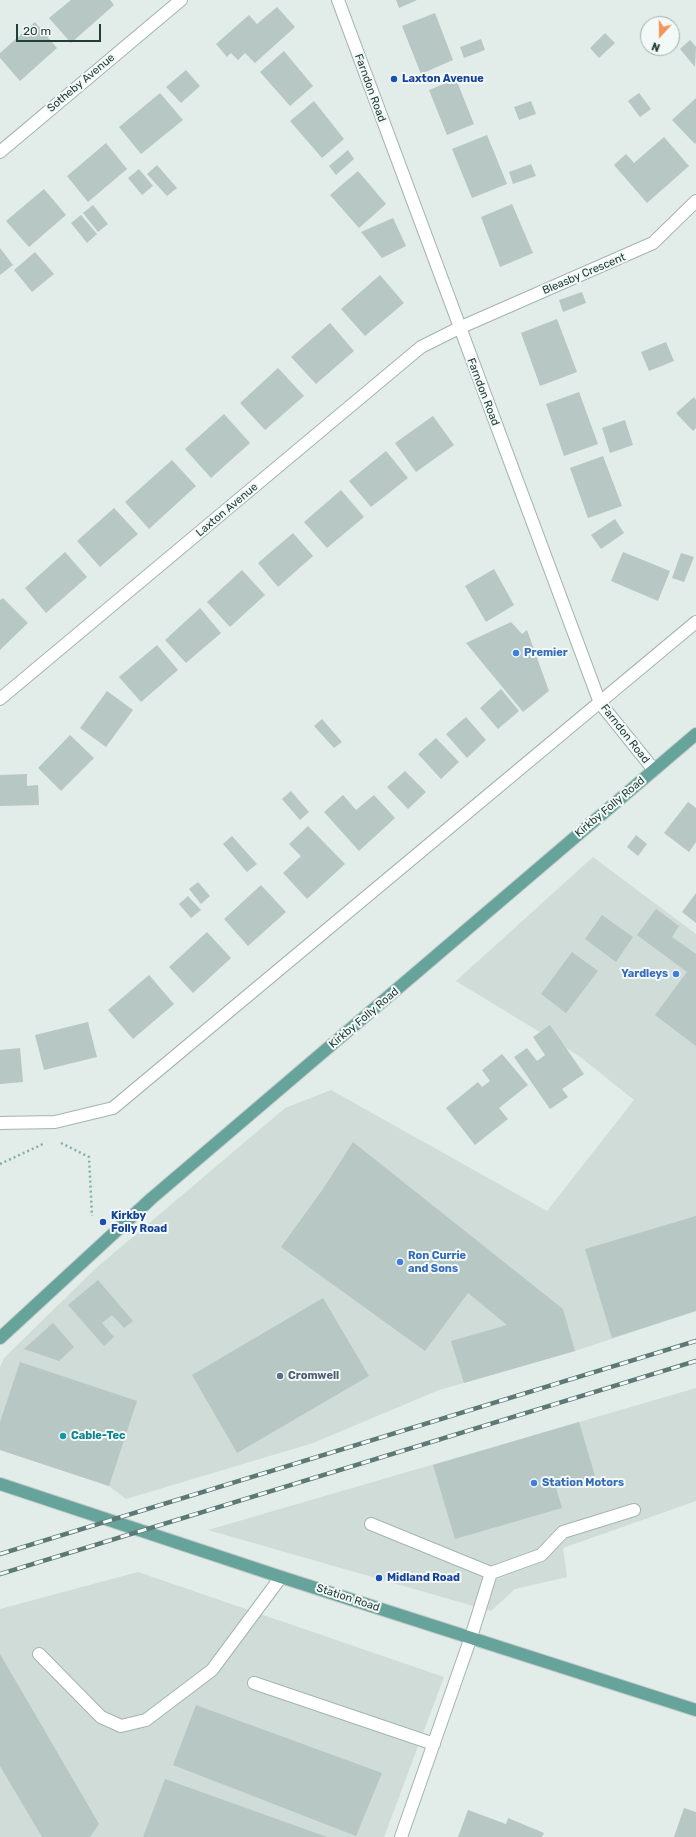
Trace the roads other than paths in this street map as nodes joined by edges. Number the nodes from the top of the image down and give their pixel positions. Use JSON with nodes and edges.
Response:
{"nodes":[{"id":1,"x":181,"y":0,"type":"edge"},
{"id":2,"x":338,"y":0,"type":"edge"},
{"id":3,"x":0,"y":152,"type":"edge"},
{"id":4,"x":696,"y":201,"type":"edge"},
{"id":5,"x":459,"y":328,"type":"junction"},
{"id":6,"x":696,"y":622,"type":"edge"},
{"id":7,"x":0,"y":699,"type":"edge"},
{"id":8,"x":600,"y":703,"type":"junction"},
{"id":9,"x":696,"y":734,"type":"edge"},
{"id":10,"x":654,"y":770,"type":"junction"},
{"id":11,"x":0,"y":1123,"type":"edge"},
{"id":12,"x":0,"y":1338,"type":"edge"},
{"id":13,"x":0,"y":1484,"type":"edge"},
{"id":14,"x":634,"y":1510,"type":"dead end"},
{"id":15,"x":371,"y":1524,"type":"dead end"},
{"id":16,"x":491,"y":1573,"type":"junction"},
{"id":17,"x":281,"y":1577,"type":"junction"},
{"id":18,"x":471,"y":1637,"type":"junction"},
{"id":19,"x":39,"y":1654,"type":"dead end"},
{"id":20,"x":254,"y":1683,"type":"dead end"},
{"id":21,"x":696,"y":1710,"type":"edge"},
{"id":22,"x":434,"y":1744,"type":"junction"},
{"id":23,"x":400,"y":1837,"type":"edge"}],
"edges":[{"from":1,"to":3,"type":"street","name":"Sotheby Avenue"},
{"from":2,"to":5,"type":"street","name":"Farndon Road"},
{"from":4,"to":5,"type":"street","name":"Bleasby Crescent"},
{"from":5,"to":7,"type":"street","name":"Laxton Avenue"},
{"from":5,"to":8,"type":"street","name":"Farndon Road"},
{"from":6,"to":8,"type":"street"},
{"from":8,"to":10,"type":"street","name":"Farndon Road"},
{"from":8,"to":11,"type":"street"},
{"from":9,"to":10,"type":"main road","name":"Kirkby Folly Road"},
{"from":10,"to":12,"type":"main road","name":"Kirkby Folly Road"},
{"from":13,"to":17,"type":"main road","name":"Station Road"},
{"from":14,"to":16,"type":"street"},
{"from":15,"to":16,"type":"street"},
{"from":16,"to":18,"type":"street"},
{"from":17,"to":18,"type":"main road","name":"Station Road"},
{"from":17,"to":19,"type":"street"},
{"from":18,"to":21,"type":"main road","name":"Station Road"},
{"from":18,"to":22,"type":"street"},
{"from":20,"to":22,"type":"street"},
{"from":22,"to":23,"type":"street"}]}
